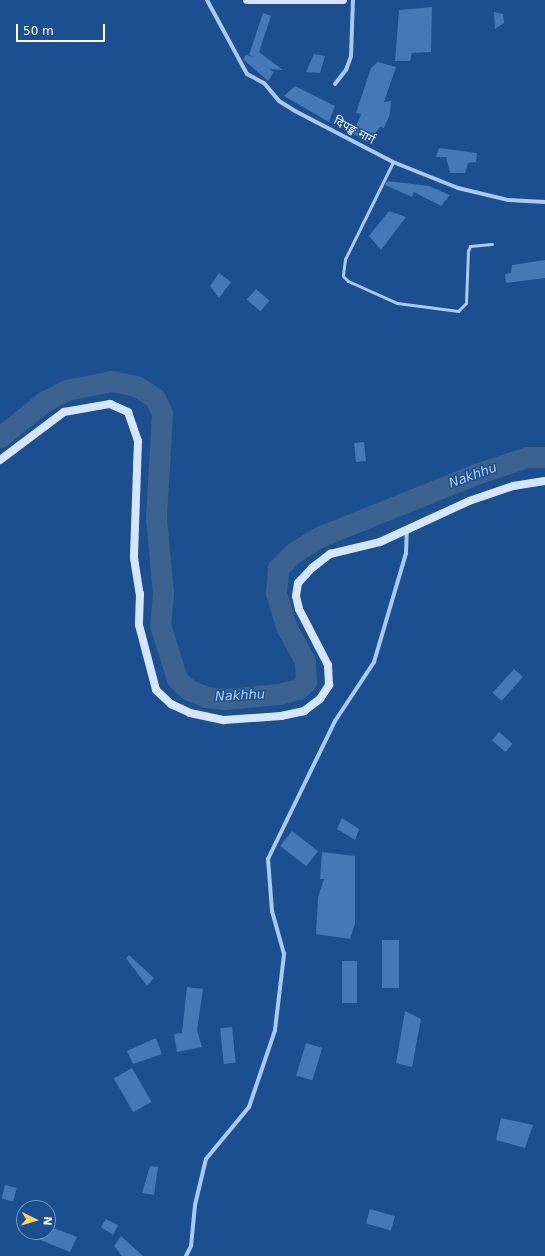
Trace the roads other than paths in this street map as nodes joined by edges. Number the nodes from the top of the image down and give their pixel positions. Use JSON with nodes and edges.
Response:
{"nodes":[{"id":1,"x":207,"y":0,"type":"edge"},
{"id":2,"x":247,"y":0,"type":"edge"},
{"id":3,"x":343,"y":0,"type":"edge"},
{"id":4,"x":353,"y":0,"type":"edge"},
{"id":5,"x":335,"y":84,"type":"dead end"},
{"id":6,"x":394,"y":162,"type":"junction"},
{"id":7,"x":545,"y":202,"type":"edge"},
{"id":8,"x":492,"y":244,"type":"dead end"},
{"id":9,"x":0,"y":460,"type":"edge"},
{"id":10,"x":545,"y":481,"type":"edge"},
{"id":11,"x":407,"y":528,"type":"junction"},
{"id":12,"x":186,"y":1256,"type":"edge"}],
"edges":[{"from":1,"to":6,"type":"street","name":"दिपङ्ख मार्ग"},
{"from":2,"to":3,"type":"street"},
{"from":4,"to":5,"type":"street"},
{"from":6,"to":7,"type":"street","name":"दिपङ्ख मार्ग"},
{"from":6,"to":8,"type":"lane"},
{"from":9,"to":11,"type":"street"},
{"from":10,"to":11,"type":"street"},
{"from":11,"to":12,"type":"street"}]}
